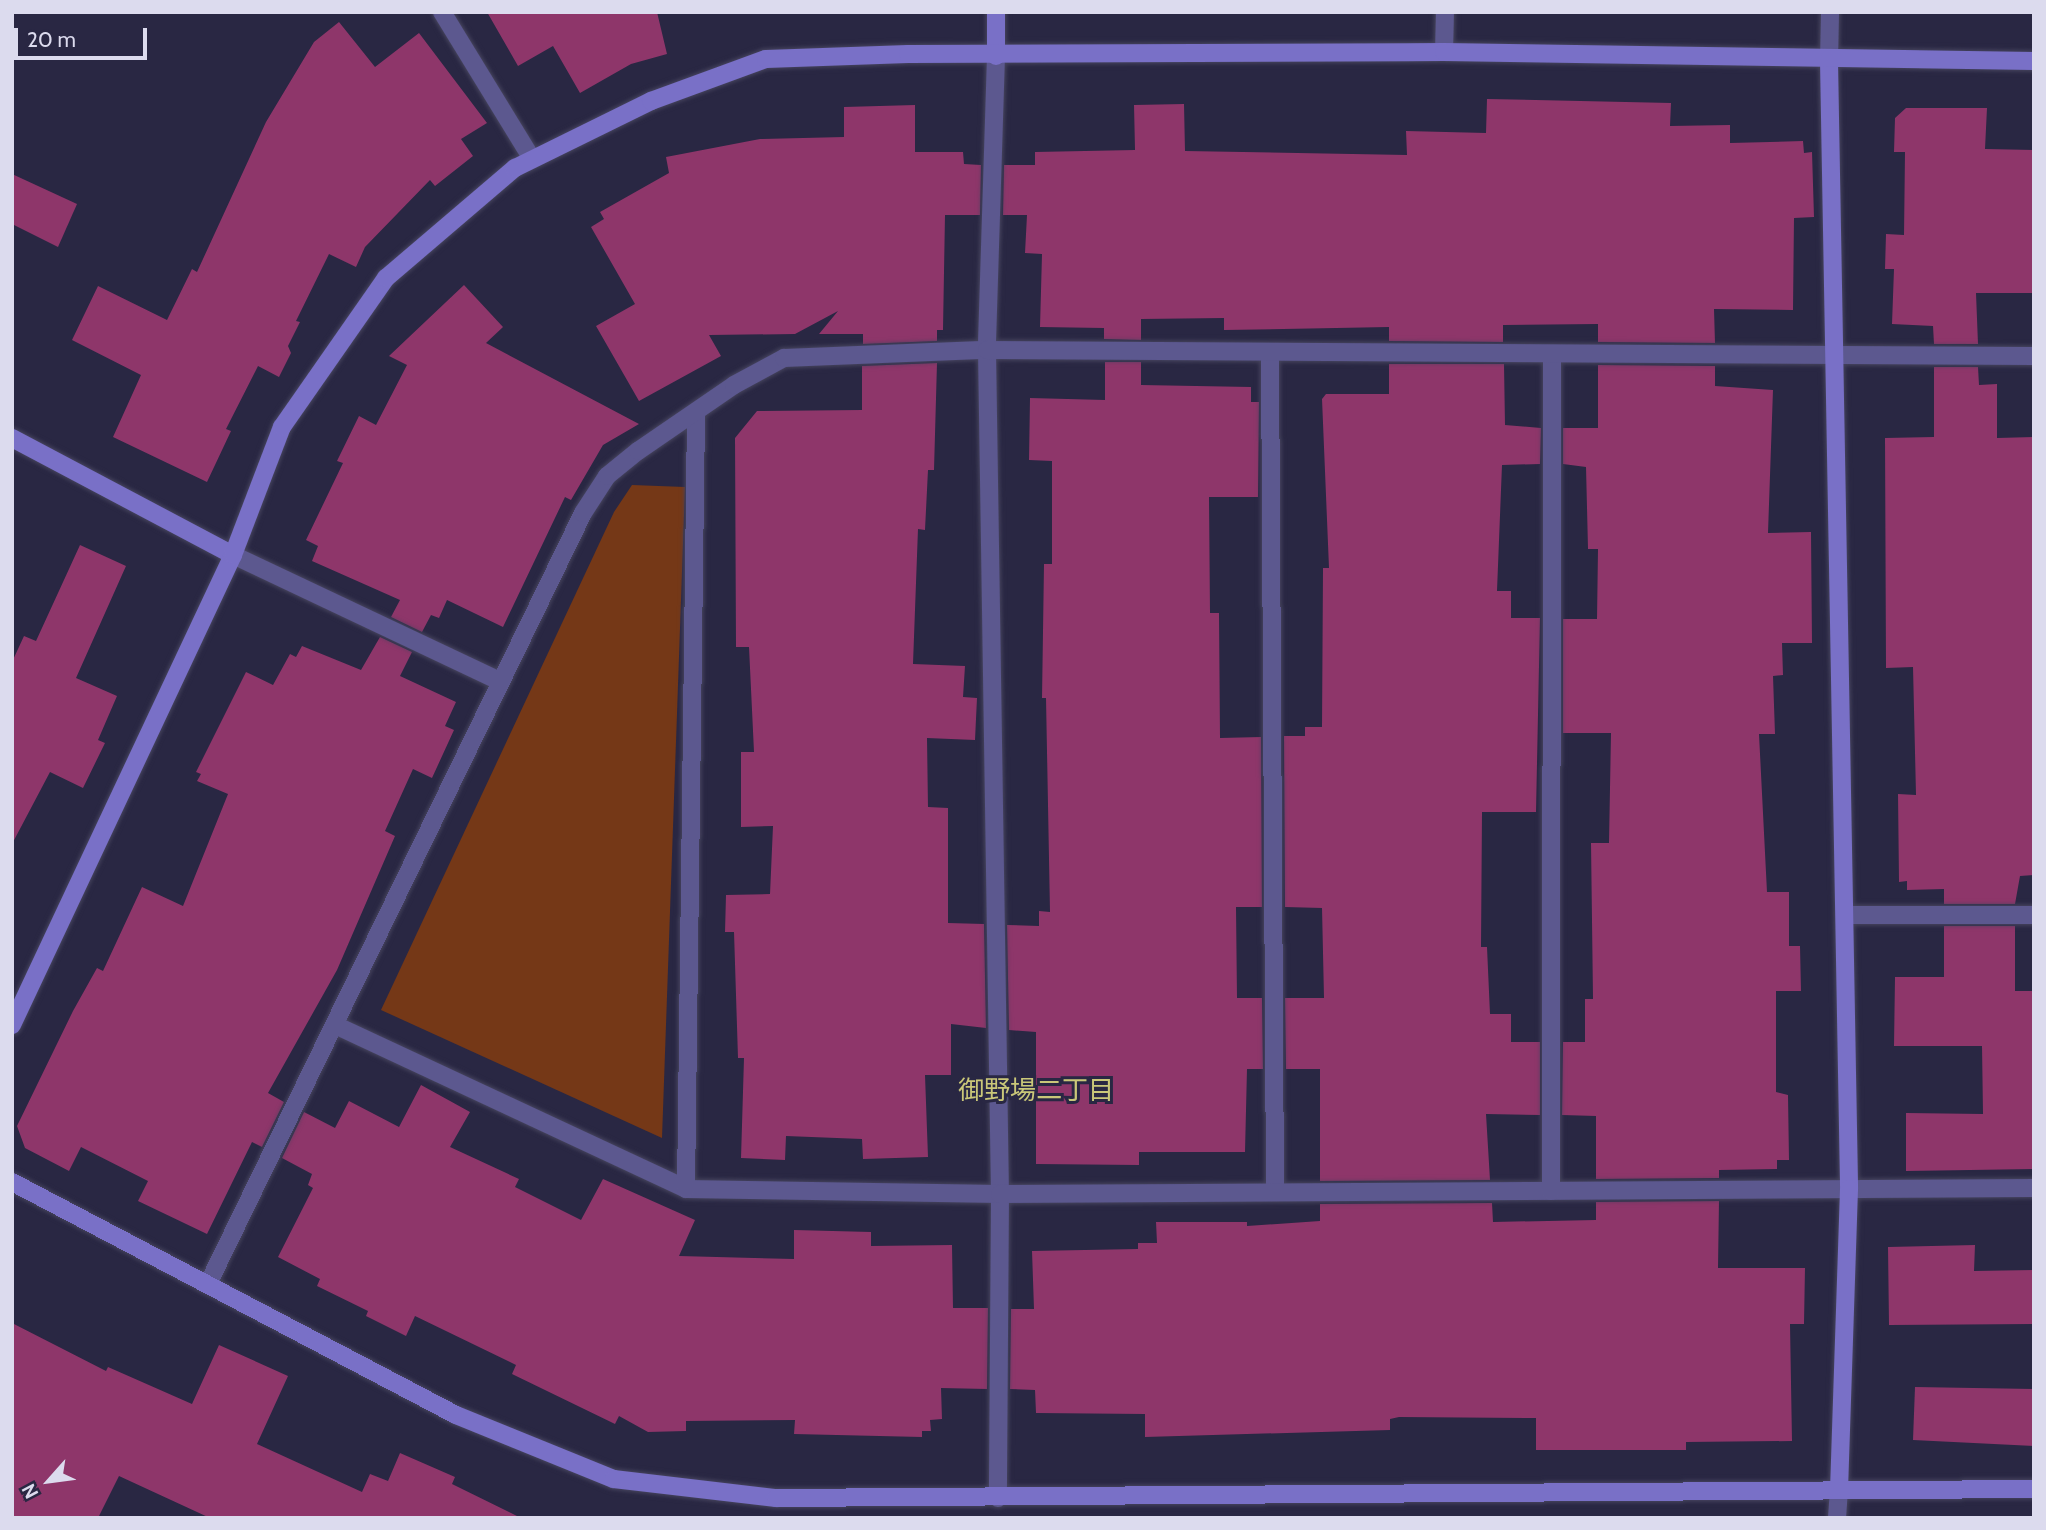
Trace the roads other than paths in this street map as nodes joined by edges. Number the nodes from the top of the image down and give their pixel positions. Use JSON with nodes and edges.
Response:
{"nodes":[{"id":1,"x":442,"y":12,"type":"edge"},
{"id":2,"x":996,"y":12,"type":"edge"},
{"id":3,"x":1445,"y":12,"type":"edge"},
{"id":4,"x":1830,"y":12,"type":"edge"},
{"id":5,"x":1444,"y":51,"type":"junction"},
{"id":6,"x":996,"y":56,"type":"junction"},
{"id":7,"x":1829,"y":61,"type":"junction"},
{"id":8,"x":2034,"y":61,"type":"edge"},
{"id":9,"x":532,"y":159,"type":"junction"},
{"id":10,"x":987,"y":350,"type":"junction"},
{"id":11,"x":1270,"y":352,"type":"junction"},
{"id":12,"x":1552,"y":354,"type":"junction"},
{"id":13,"x":1835,"y":356,"type":"junction"},
{"id":14,"x":2034,"y":356,"type":"edge"},
{"id":15,"x":696,"y":412,"type":"junction"},
{"id":16,"x":12,"y":438,"type":"edge"},
{"id":17,"x":233,"y":555,"type":"junction"},
{"id":18,"x":499,"y":681,"type":"junction"},
{"id":19,"x":1845,"y":915,"type":"junction"},
{"id":20,"x":2034,"y":915,"type":"edge"},
{"id":21,"x":12,"y":1025,"type":"edge"},
{"id":22,"x":337,"y":1026,"type":"junction"},
{"id":23,"x":12,"y":1182,"type":"edge"},
{"id":24,"x":2034,"y":1188,"type":"edge"},
{"id":25,"x":686,"y":1189,"type":"junction"},
{"id":26,"x":1849,"y":1189,"type":"junction"},
{"id":27,"x":1551,"y":1191,"type":"junction"},
{"id":28,"x":1275,"y":1192,"type":"junction"},
{"id":29,"x":1000,"y":1194,"type":"junction"},
{"id":30,"x":208,"y":1284,"type":"junction"},
{"id":31,"x":1839,"y":1488,"type":"junction"},
{"id":32,"x":2034,"y":1489,"type":"edge"},
{"id":33,"x":998,"y":1498,"type":"junction"},
{"id":34,"x":1837,"y":1518,"type":"edge"}],
"edges":[{"from":1,"to":9,"type":"street"},
{"from":2,"to":6,"type":"street"},
{"from":3,"to":5,"type":"street"},
{"from":4,"to":7,"type":"street"},
{"from":5,"to":6,"type":"street"},
{"from":5,"to":7,"type":"street"},
{"from":6,"to":9,"type":"street"},
{"from":6,"to":10,"type":"street"},
{"from":7,"to":8,"type":"street"},
{"from":7,"to":13,"type":"street"},
{"from":9,"to":17,"type":"street"},
{"from":10,"to":11,"type":"street"},
{"from":10,"to":15,"type":"street"},
{"from":10,"to":29,"type":"street"},
{"from":11,"to":12,"type":"street"},
{"from":11,"to":28,"type":"street"},
{"from":12,"to":13,"type":"street"},
{"from":12,"to":27,"type":"street"},
{"from":13,"to":14,"type":"street"},
{"from":13,"to":19,"type":"street"},
{"from":15,"to":18,"type":"street"},
{"from":15,"to":25,"type":"street"},
{"from":16,"to":17,"type":"street"},
{"from":17,"to":18,"type":"street"},
{"from":17,"to":21,"type":"street"},
{"from":18,"to":22,"type":"street"},
{"from":19,"to":20,"type":"street"},
{"from":19,"to":26,"type":"street"},
{"from":22,"to":25,"type":"street"},
{"from":22,"to":30,"type":"street"},
{"from":23,"to":30,"type":"street"},
{"from":24,"to":26,"type":"street"},
{"from":25,"to":29,"type":"street"},
{"from":26,"to":27,"type":"street"},
{"from":26,"to":31,"type":"street"},
{"from":27,"to":28,"type":"street"},
{"from":28,"to":29,"type":"street"},
{"from":29,"to":33,"type":"street"},
{"from":30,"to":33,"type":"street"},
{"from":31,"to":32,"type":"street"},
{"from":31,"to":33,"type":"street"},
{"from":31,"to":34,"type":"street"}]}
